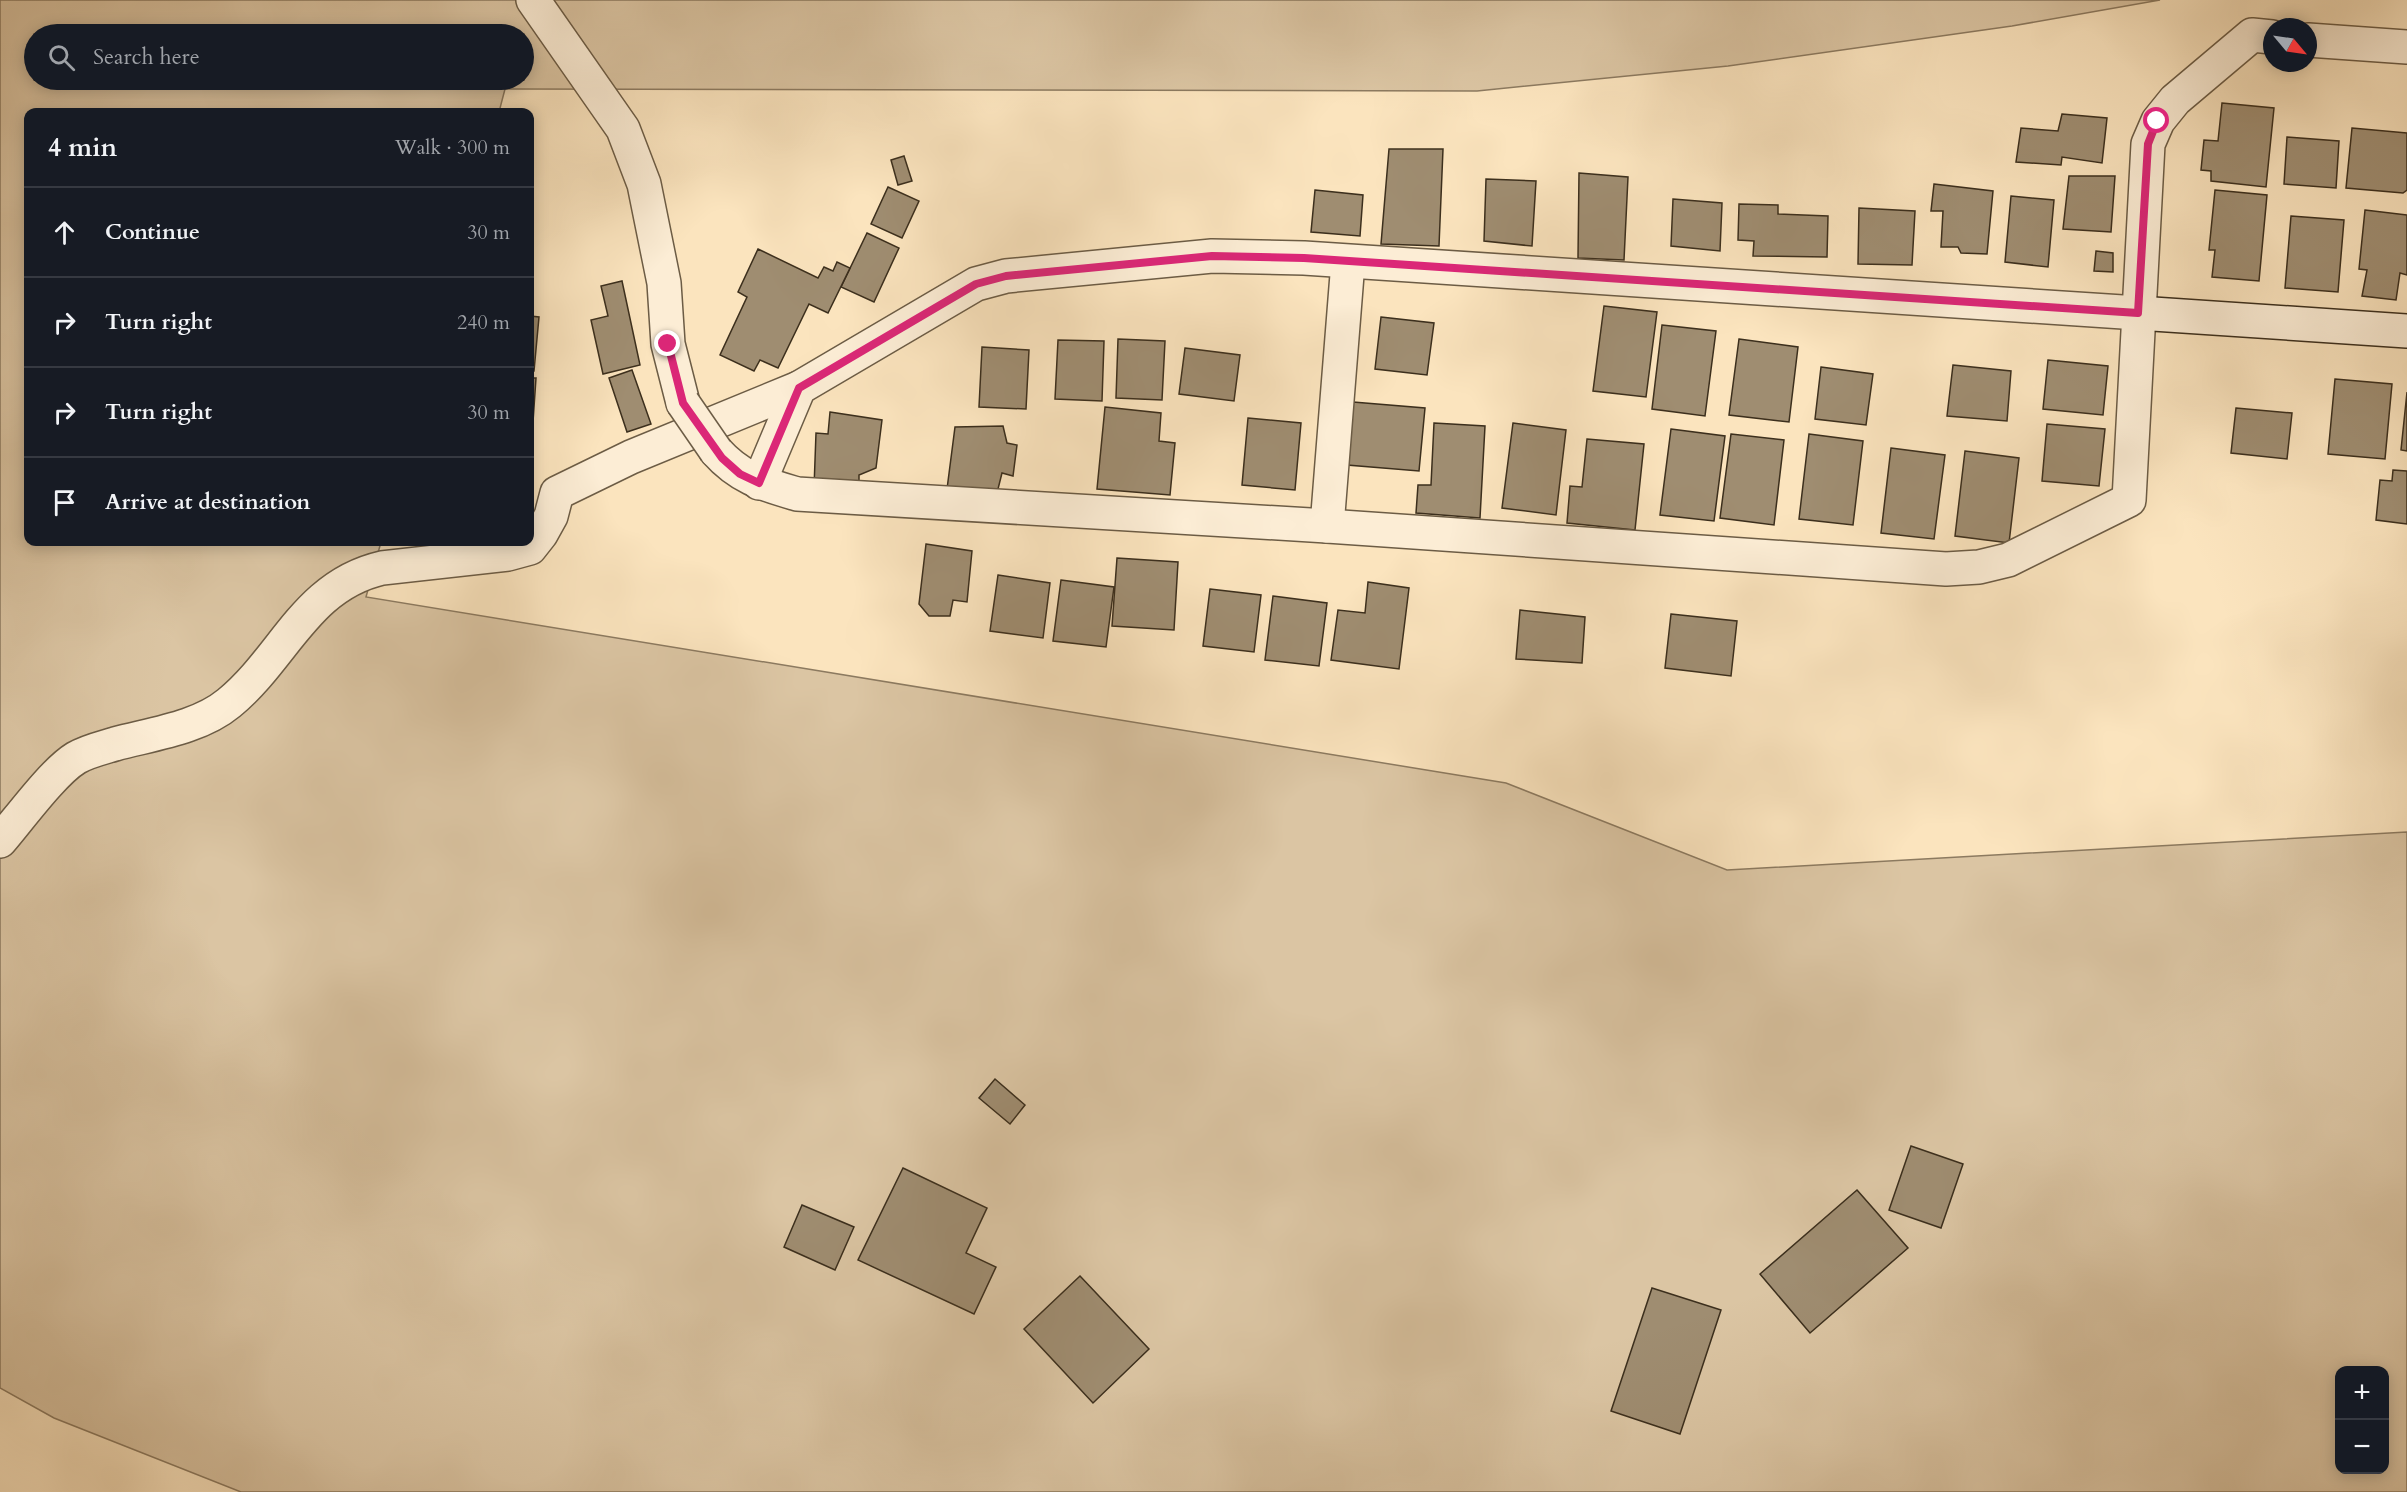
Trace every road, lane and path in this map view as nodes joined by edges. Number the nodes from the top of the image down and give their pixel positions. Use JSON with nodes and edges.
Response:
{"nodes":[{"id":1,"x":533,"y":0,"type":"edge"},
{"id":2,"x":2263,"y":36,"type":"edge"},
{"id":3,"x":2317,"y":41,"type":"edge"},
{"id":4,"x":2407,"y":47,"type":"edge"},
{"id":5,"x":1348,"y":262,"type":"junction"},
{"id":6,"x":2138,"y":313,"type":"junction"},
{"id":7,"x":2407,"y":331,"type":"edge"},
{"id":8,"x":799,"y":388,"type":"junction"},
{"id":9,"x":759,"y":483,"type":"junction"},
{"id":10,"x":1327,"y":526,"type":"junction"},
{"id":11,"x":534,"y":543,"type":"edge"},
{"id":12,"x":532,"y":546,"type":"edge"},
{"id":13,"x":0,"y":842,"type":"edge"}],
"edges":[{"from":1,"to":9,"type":"street","bridge":true},
{"from":2,"to":6,"type":"street"},
{"from":3,"to":4,"type":"street"},
{"from":5,"to":6,"type":"street"},
{"from":5,"to":8,"type":"street"},
{"from":5,"to":10,"type":"street"},
{"from":6,"to":7,"type":"street"},
{"from":6,"to":10,"type":"street"},
{"from":8,"to":9,"type":"street"},
{"from":8,"to":11,"type":"street"},
{"from":9,"to":10,"type":"street"},
{"from":12,"to":13,"type":"street"}]}
